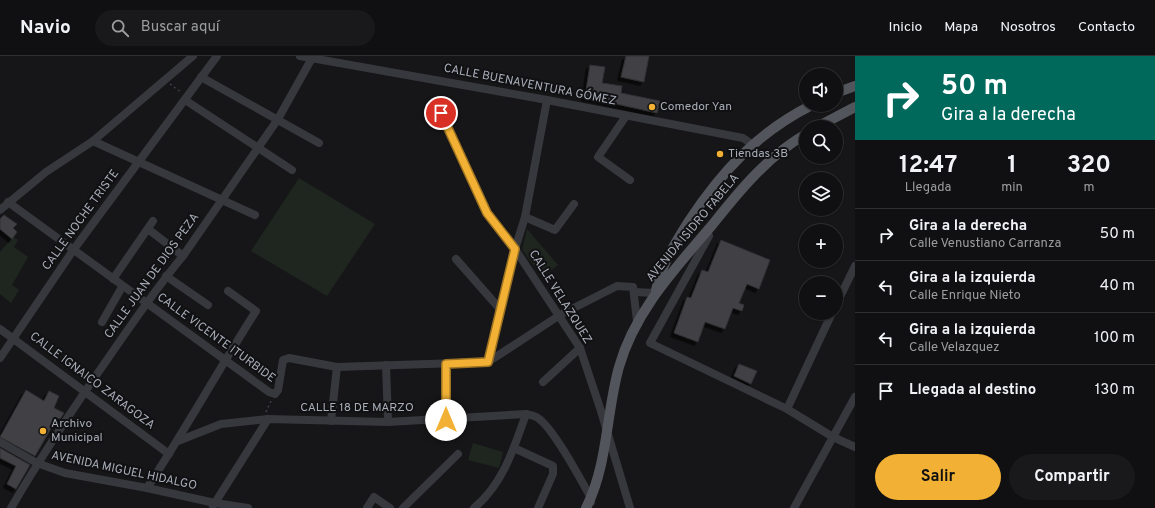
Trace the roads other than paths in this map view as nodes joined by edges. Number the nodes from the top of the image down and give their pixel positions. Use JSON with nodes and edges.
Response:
{"nodes":[{"id":1,"x":193,"y":56,"type":"edge"},
{"id":2,"x":217,"y":56,"type":"edge"},
{"id":3,"x":300,"y":56,"type":"edge"},
{"id":4,"x":312,"y":58,"type":"junction"},
{"id":5,"x":201,"y":77,"type":"junction"},
{"id":6,"x":855,"y":86,"type":"edge"},
{"id":7,"x":843,"y":90,"type":"edge"},
{"id":8,"x":186,"y":98,"type":"junction"},
{"id":9,"x":547,"y":100,"type":"junction"},
{"id":10,"x":855,"y":107,"type":"edge"},
{"id":11,"x":799,"y":112,"type":"edge"},
{"id":12,"x":441,"y":113,"type":"dead end"},
{"id":13,"x":626,"y":116,"type":"junction"},
{"id":14,"x":278,"y":119,"type":"junction"},
{"id":15,"x":830,"y":120,"type":"edge"},
{"id":16,"x":799,"y":139,"type":"edge"},
{"id":17,"x":94,"y":141,"type":"junction"},
{"id":18,"x":319,"y":143,"type":"dead end"},
{"id":19,"x":753,"y":145,"type":"junction"},
{"id":20,"x":258,"y":148,"type":"junction"},
{"id":21,"x":138,"y":161,"type":"junction"},
{"id":22,"x":292,"y":170,"type":"dead end"},
{"id":23,"x":630,"y":180,"type":"dead end"},
{"id":24,"x":221,"y":201,"type":"junction"},
{"id":25,"x":8,"y":202,"type":"junction"},
{"id":26,"x":574,"y":204,"type":"dead end"},
{"id":27,"x":0,"y":210,"type":"edge"},
{"id":28,"x":255,"y":215,"type":"dead end"},
{"id":29,"x":525,"y":217,"type":"junction"},
{"id":30,"x":691,"y":219,"type":"junction"},
{"id":31,"x":153,"y":221,"type":"dead end"},
{"id":32,"x":148,"y":229,"type":"junction"},
{"id":33,"x":704,"y":234,"type":"junction"},
{"id":34,"x":74,"y":249,"type":"junction"},
{"id":35,"x":515,"y":249,"type":"junction"},
{"id":36,"x":183,"y":256,"type":"junction"},
{"id":37,"x":456,"y":259,"type":"dead end"},
{"id":38,"x":855,"y":266,"type":"edge"},
{"id":39,"x":166,"y":276,"type":"junction"},
{"id":40,"x":113,"y":278,"type":"junction"},
{"id":41,"x":122,"y":287,"type":"junction"},
{"id":42,"x":228,"y":291,"type":"dead end"},
{"id":43,"x":843,"y":291,"type":"edge"},
{"id":44,"x":634,"y":292,"type":"junction"},
{"id":45,"x":655,"y":294,"type":"junction"},
{"id":46,"x":147,"y":303,"type":"junction"},
{"id":47,"x":208,"y":305,"type":"dead end"},
{"id":48,"x":500,"y":309,"type":"junction"},
{"id":49,"x":560,"y":315,"type":"junction"},
{"id":50,"x":829,"y":320,"type":"edge"},
{"id":51,"x":637,"y":321,"type":"junction"},
{"id":52,"x":102,"y":322,"type":"dead end"},
{"id":53,"x":0,"y":329,"type":"edge"},
{"id":54,"x":13,"y":338,"type":"junction"},
{"id":55,"x":580,"y":348,"type":"junction"},
{"id":56,"x":0,"y":358,"type":"edge"},
{"id":57,"x":225,"y":360,"type":"junction"},
{"id":58,"x":488,"y":362,"type":"junction"},
{"id":59,"x":446,"y":364,"type":"junction"},
{"id":60,"x":386,"y":365,"type":"junction"},
{"id":61,"x":337,"y":367,"type":"junction"},
{"id":62,"x":543,"y":382,"type":"dead end"},
{"id":63,"x":85,"y":391,"type":"junction"},
{"id":64,"x":855,"y":397,"type":"edge"},
{"id":65,"x":787,"y":409,"type":"junction"},
{"id":66,"x":526,"y":414,"type":"junction"},
{"id":67,"x":265,"y":419,"type":"junction"},
{"id":68,"x":446,"y":420,"type":"junction"},
{"id":69,"x":331,"y":421,"type":"junction"},
{"id":70,"x":388,"y":422,"type":"junction"},
{"id":71,"x":606,"y":430,"type":"junction"},
{"id":72,"x":833,"y":437,"type":"junction"},
{"id":73,"x":178,"y":441,"type":"junction"},
{"id":74,"x":0,"y":442,"type":"edge"},
{"id":75,"x":855,"y":447,"type":"edge"},
{"id":76,"x":514,"y":448,"type":"junction"},
{"id":77,"x":169,"y":454,"type":"junction"},
{"id":78,"x":458,"y":454,"type":"dead end"},
{"id":79,"x":37,"y":463,"type":"junction"},
{"id":80,"x":147,"y":488,"type":"junction"},
{"id":81,"x":591,"y":503,"type":"edge"},
{"id":82,"x":213,"y":506,"type":"edge"},
{"id":83,"x":11,"y":508,"type":"edge"},
{"id":84,"x":248,"y":508,"type":"edge"},
{"id":85,"x":367,"y":508,"type":"edge"},
{"id":86,"x":390,"y":508,"type":"edge"},
{"id":87,"x":403,"y":508,"type":"edge"},
{"id":88,"x":474,"y":508,"type":"edge"},
{"id":89,"x":538,"y":508,"type":"edge"},
{"id":90,"x":586,"y":508,"type":"edge"},
{"id":91,"x":630,"y":508,"type":"edge"},
{"id":92,"x":794,"y":508,"type":"edge"}],
"edges":[{"from":1,"to":17,"type":"street"},
{"from":2,"to":5,"type":"street","name":"CALLE NOCHE TRISTE"},
{"from":3,"to":4,"type":"street","name":"CALLE BUENAVENTURA GÓMEZ"},
{"from":4,"to":9,"type":"street","name":"CALLE BUENAVENTURA GÓMEZ"},
{"from":4,"to":14,"type":"street","name":"CALLE JUAN DE DIOS PEZA"},
{"from":5,"to":8,"type":"street","name":"CALLE NOCHE TRISTE"},
{"from":5,"to":14,"type":"street"},
{"from":6,"to":7,"type":"main road"},
{"from":8,"to":20,"type":"street"},
{"from":8,"to":21,"type":"street","name":"CALLE NOCHE TRISTE"},
{"from":9,"to":13,"type":"street","name":"CALLE BUENAVENTURA GÓMEZ"},
{"from":9,"to":29,"type":"street"},
{"from":10,"to":15,"type":"main road"},
{"from":11,"to":19,"type":"main road","name":"AVENIDA ISIDRO FABELA"},
{"from":12,"to":35,"type":"street","name":"CALLE VELAZQUEZ"},
{"from":13,"to":19,"type":"street","name":"CALLE BUENAVENTURA GÓMEZ"},
{"from":13,"to":23,"type":"street"},
{"from":14,"to":18,"type":"street"},
{"from":14,"to":20,"type":"street","name":"CALLE JUAN DE DIOS PEZA"},
{"from":16,"to":33,"type":"main road","name":"AVENIDA ISIDRO FABELA"},
{"from":17,"to":21,"type":"street"},
{"from":17,"to":25,"type":"street"},
{"from":19,"to":30,"type":"main road","name":"AVENIDA ISIDRO FABELA"},
{"from":20,"to":22,"type":"street"},
{"from":20,"to":24,"type":"street","name":"CALLE JUAN DE DIOS PEZA"},
{"from":21,"to":24,"type":"street"},
{"from":21,"to":34,"type":"street","name":"CALLE NOCHE TRISTE"},
{"from":24,"to":28,"type":"street"},
{"from":24,"to":36,"type":"street","name":"CALLE JUAN DE DIOS PEZA"},
{"from":25,"to":27,"type":"street"},
{"from":25,"to":34,"type":"street","name":"CALLE VICENTE ITURBIDE"},
{"from":26,"to":29,"type":"street"},
{"from":29,"to":35,"type":"street"},
{"from":30,"to":33,"type":"main road"},
{"from":30,"to":45,"type":"main road","name":"AVENIDA ISIDRO FABELA"},
{"from":31,"to":32,"type":"street"},
{"from":32,"to":36,"type":"street"},
{"from":32,"to":40,"type":"street"},
{"from":33,"to":45,"type":"main road","name":"AVENIDA ISIDRO FABELA"},
{"from":33,"to":65,"type":"street"},
{"from":34,"to":40,"type":"street","name":"CALLE VICENTE ITURBIDE"},
{"from":34,"to":54,"type":"street","name":"CALLE NOCHE TRISTE"},
{"from":35,"to":48,"type":"street"},
{"from":35,"to":49,"type":"street","name":"CALLE VELAZQUEZ"},
{"from":36,"to":39,"type":"street","name":"CALLE JUAN DE DIOS PEZA"},
{"from":37,"to":48,"type":"street"},
{"from":38,"to":43,"type":"street"},
{"from":39,"to":46,"type":"street","name":"CALLE JUAN DE DIOS PEZA"},
{"from":39,"to":47,"type":"street"},
{"from":40,"to":41,"type":"street","name":"CALLE VICENTE ITURBIDE"},
{"from":41,"to":46,"type":"street","name":"CALLE VICENTE ITURBIDE"},
{"from":41,"to":52,"type":"street"},
{"from":42,"to":57,"type":"street"},
{"from":44,"to":45,"type":"street"},
{"from":44,"to":49,"type":"street"},
{"from":44,"to":51,"type":"street"},
{"from":45,"to":51,"type":"main road","name":"AVENIDA ISIDRO FABELA"},
{"from":46,"to":57,"type":"street","name":"CALLE VICENTE ITURBIDE"},
{"from":46,"to":63,"type":"street","name":"CALLE JUAN DE DIOS PEZA"},
{"from":48,"to":58,"type":"street"},
{"from":49,"to":55,"type":"street","name":"CALLE VELAZQUEZ"},
{"from":49,"to":58,"type":"street"},
{"from":50,"to":65,"type":"street"},
{"from":51,"to":71,"type":"main road","name":"AVENIDA ISIDRO FABELA"},
{"from":53,"to":54,"type":"street","name":"CALLE IGNAICO ZARAGOZA"},
{"from":54,"to":56,"type":"street","name":"CALLE NOCHE TRISTE"},
{"from":54,"to":63,"type":"street","name":"CALLE IGNAICO ZARAGOZA"},
{"from":55,"to":62,"type":"street"},
{"from":55,"to":71,"type":"street","name":"CALLE VELAZQUEZ"},
{"from":57,"to":61,"type":"street","name":"CALLE VICENTE ITURBIDE"},
{"from":57,"to":73,"type":"street"},
{"from":58,"to":59,"type":"street"},
{"from":59,"to":60,"type":"street"},
{"from":59,"to":68,"type":"street"},
{"from":60,"to":61,"type":"street"},
{"from":60,"to":70,"type":"street"},
{"from":61,"to":69,"type":"street"},
{"from":63,"to":77,"type":"street","name":"CALLE IGNAICO ZARAGOZA"},
{"from":63,"to":79,"type":"street","name":"CALLE JUAN DE DIOS PEZA"},
{"from":64,"to":72,"type":"street"},
{"from":65,"to":72,"type":"street"},
{"from":66,"to":68,"type":"street","name":"CALLE 18 DE MARZO"},
{"from":66,"to":76,"type":"street"},
{"from":66,"to":81,"type":"street"},
{"from":67,"to":69,"type":"street","name":"CALLE 18 DE MARZO"},
{"from":67,"to":73,"type":"street","name":"CALLE 18 DE MARZO"},
{"from":67,"to":82,"type":"street"},
{"from":68,"to":70,"type":"street","name":"CALLE 18 DE MARZO"},
{"from":69,"to":70,"type":"street","name":"CALLE 18 DE MARZO"},
{"from":71,"to":81,"type":"main road","name":"AVENIDA ISIDRO FABELA"},
{"from":71,"to":91,"type":"street","name":"CALLE VELAZQUEZ"},
{"from":72,"to":75,"type":"street"},
{"from":72,"to":92,"type":"street"},
{"from":73,"to":77,"type":"street"},
{"from":74,"to":79,"type":"street","name":"AVENIDA MIGUEL HIDALGO"},
{"from":76,"to":88,"type":"street"},
{"from":76,"to":89,"type":"street"},
{"from":77,"to":80,"type":"street"},
{"from":78,"to":87,"type":"street"},
{"from":79,"to":80,"type":"street","name":"AVENIDA MIGUEL HIDALGO"},
{"from":79,"to":83,"type":"street","name":"CALLE JUAN DE DIOS PEZA"},
{"from":80,"to":82,"type":"street","name":"AVENIDA MIGUEL HIDALGO"},
{"from":81,"to":90,"type":"main road","name":"AVENIDA ISIDRO FABELA"},
{"from":82,"to":84,"type":"street","name":"AVENIDA MIGUEL HIDALGO"},
{"from":85,"to":86,"type":"street"}]}
